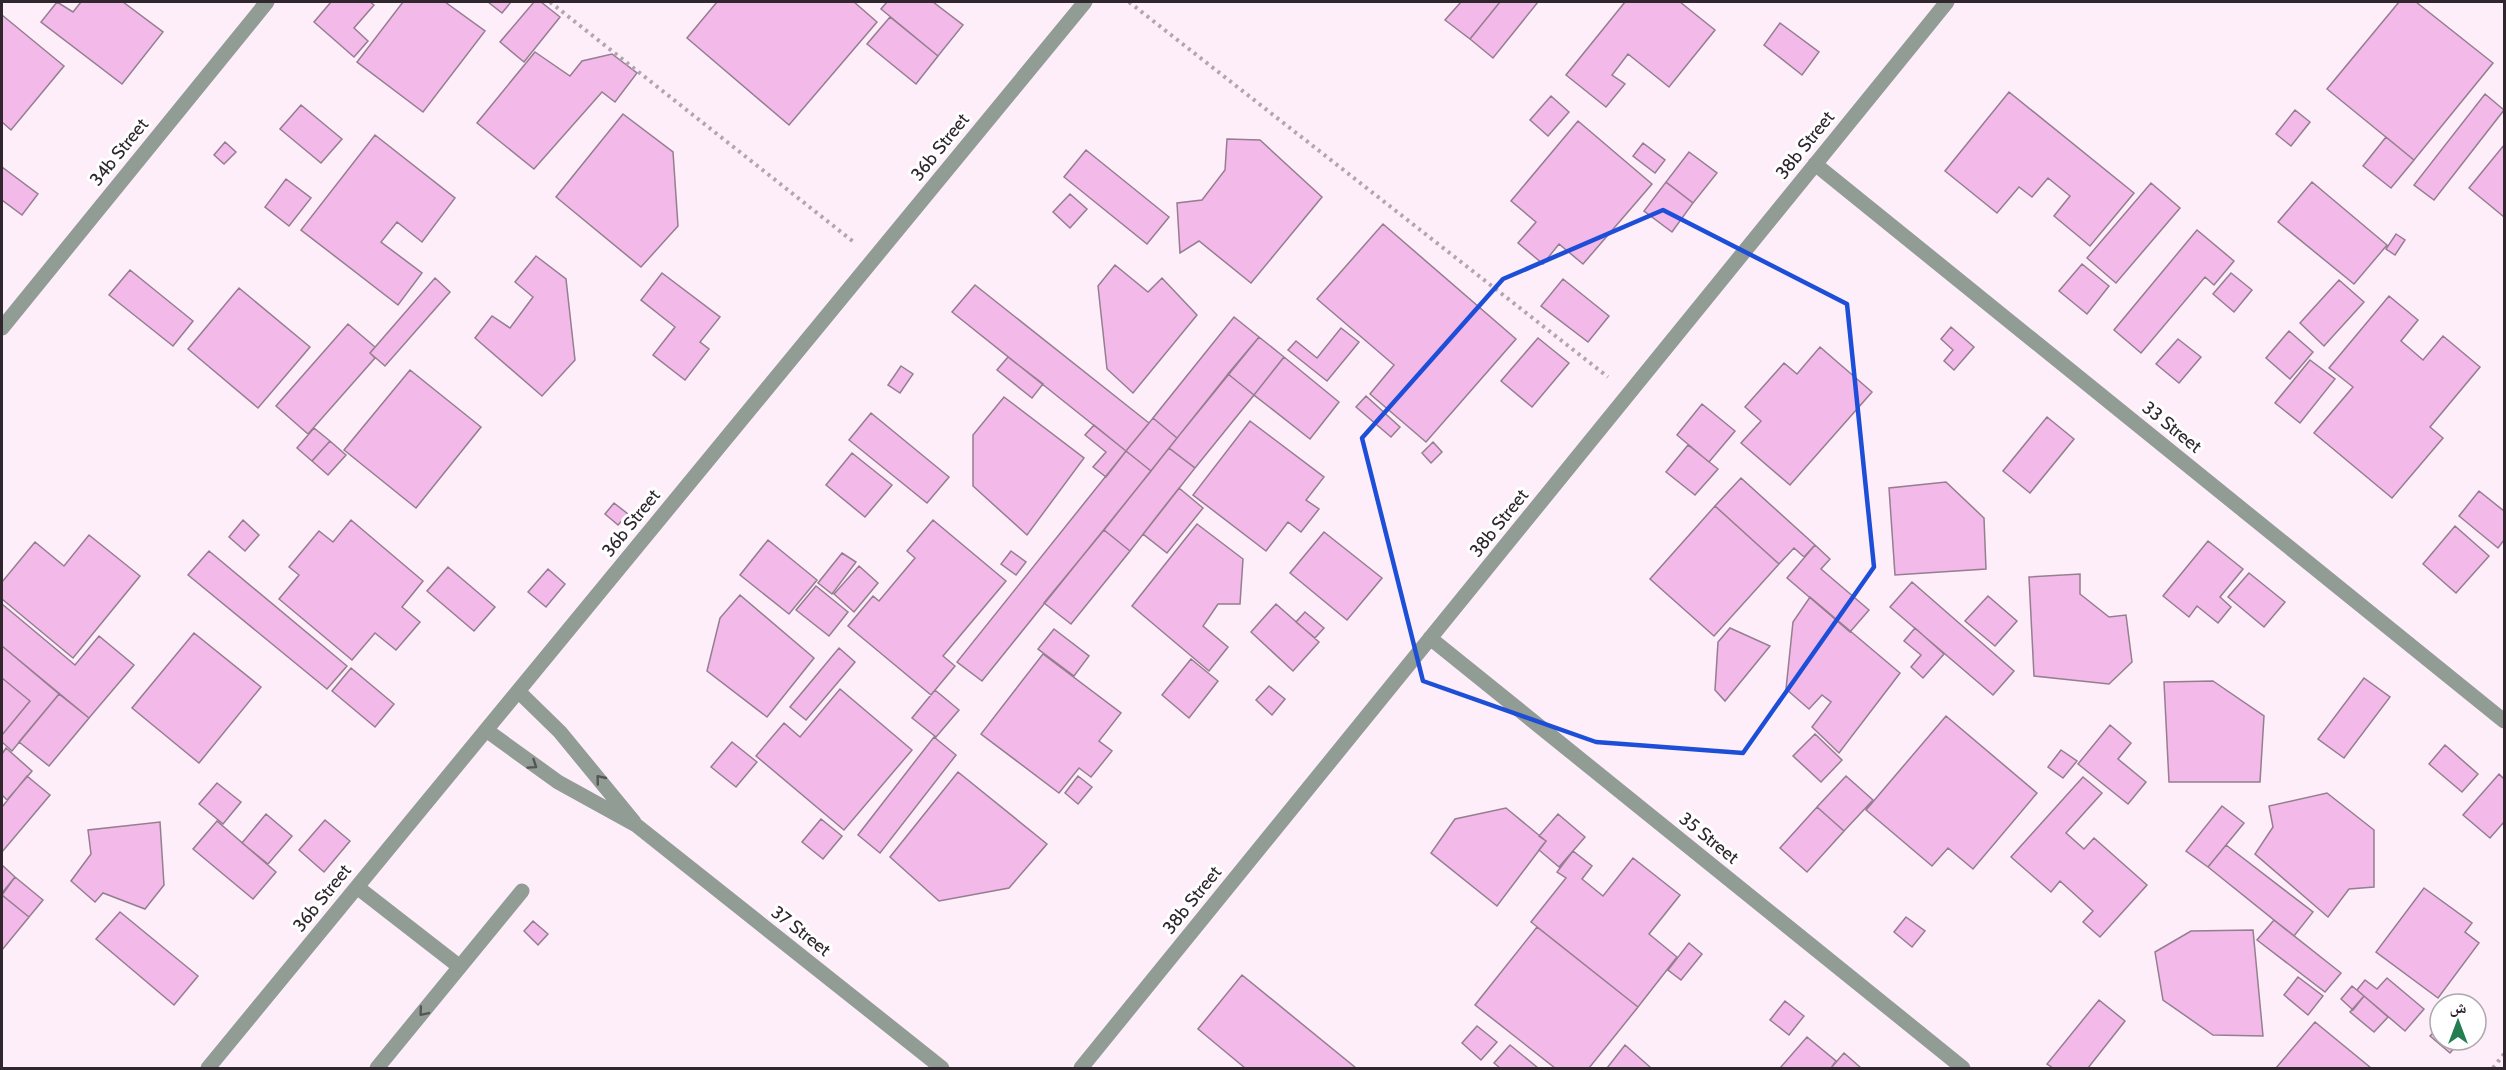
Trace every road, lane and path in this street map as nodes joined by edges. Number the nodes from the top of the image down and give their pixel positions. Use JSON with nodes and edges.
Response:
{"nodes":[{"id":1,"x":267,"y":2,"type":"edge"},
{"id":2,"x":550,"y":2,"type":"edge"},
{"id":3,"x":1085,"y":2,"type":"edge"},
{"id":4,"x":1129,"y":2,"type":"edge"},
{"id":5,"x":1947,"y":2,"type":"edge"},
{"id":6,"x":1815,"y":164,"type":"junction"},
{"id":7,"x":874,"y":258,"type":"junction"},
{"id":8,"x":2,"y":328,"type":"edge"},
{"id":9,"x":1629,"y":393,"type":"junction"},
{"id":10,"x":1430,"y":638,"type":"junction"},
{"id":11,"x":518,"y":691,"type":"junction"},
{"id":12,"x":2505,"y":721,"type":"edge"},
{"id":13,"x":486,"y":730,"type":"junction"},
{"id":14,"x":636,"y":825,"type":"junction"},
{"id":15,"x":357,"y":887,"type":"junction"},
{"id":16,"x":522,"y":891,"type":"dead end"},
{"id":17,"x":460,"y":967,"type":"junction"},
{"id":18,"x":2505,"y":1054,"type":"edge"},
{"id":19,"x":208,"y":1068,"type":"edge"},
{"id":20,"x":377,"y":1068,"type":"edge"},
{"id":21,"x":942,"y":1068,"type":"edge"},
{"id":22,"x":1081,"y":1068,"type":"edge"},
{"id":23,"x":1963,"y":1068,"type":"edge"},
{"id":24,"x":2493,"y":1068,"type":"edge"}],
"edges":[{"from":1,"to":8,"type":"street","name":"34b Street"},
{"from":2,"to":7,"type":"path"},
{"from":3,"to":7,"type":"street","name":"36b Street"},
{"from":4,"to":9,"type":"path"},
{"from":5,"to":6,"type":"street","name":"38b Street"},
{"from":6,"to":9,"type":"street","name":"38b Street"},
{"from":6,"to":12,"type":"street","name":"33 Street"},
{"from":7,"to":11,"type":"street","name":"36b Street"},
{"from":9,"to":10,"type":"street","name":"38b Street"},
{"from":10,"to":22,"type":"street","name":"38b Street"},
{"from":10,"to":23,"type":"street","name":"35 Street"},
{"from":11,"to":13,"type":"street","name":"36b Street"},
{"from":14,"to":11,"type":"street","name":"37 Street","one_way":true},
{"from":13,"to":14,"type":"street","name":"37 Street","one_way":true},
{"from":13,"to":15,"type":"street","name":"36b Street"},
{"from":14,"to":21,"type":"street","name":"37 Street"},
{"from":15,"to":17,"type":"street"},
{"from":15,"to":19,"type":"street","name":"36b Street"},
{"from":16,"to":17,"type":"street"},
{"from":17,"to":20,"type":"street","one_way":true},
{"from":18,"to":24,"type":"path"}]}
